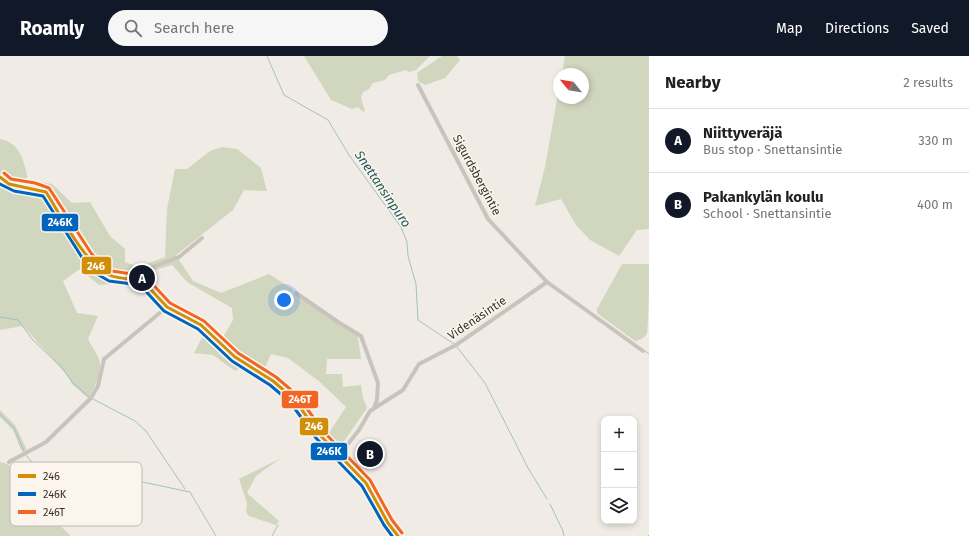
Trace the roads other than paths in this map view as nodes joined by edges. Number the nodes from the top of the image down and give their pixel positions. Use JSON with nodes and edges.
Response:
{"nodes":[{"id":1,"x":418,"y":85,"type":"dead end"},
{"id":2,"x":0,"y":176,"type":"edge"},
{"id":3,"x":202,"y":238,"type":"dead end"},
{"id":4,"x":143,"y":281,"type":"junction"},
{"id":5,"x":548,"y":282,"type":"junction"},
{"id":6,"x":296,"y":293,"type":"dead end"},
{"id":7,"x":167,"y":308,"type":"junction"},
{"id":8,"x":643,"y":351,"type":"dead end"},
{"id":9,"x":374,"y":408,"type":"junction"},
{"id":10,"x":340,"y":454,"type":"junction"},
{"id":11,"x":10,"y":462,"type":"dead end"},
{"id":12,"x":398,"y":536,"type":"edge"}],
"edges":[{"from":1,"to":5,"type":"street","name":"Sigurdsbergintie"},
{"from":2,"to":4,"type":"street"},
{"from":3,"to":4,"type":"street"},
{"from":4,"to":7,"type":"street"},
{"from":5,"to":8,"type":"street"},
{"from":5,"to":9,"type":"street","name":"Videnäsintie"},
{"from":6,"to":9,"type":"street"},
{"from":7,"to":10,"type":"street"},
{"from":7,"to":11,"type":"street"},
{"from":9,"to":10,"type":"street","name":"Videnäsintie"},
{"from":10,"to":12,"type":"street"}]}
